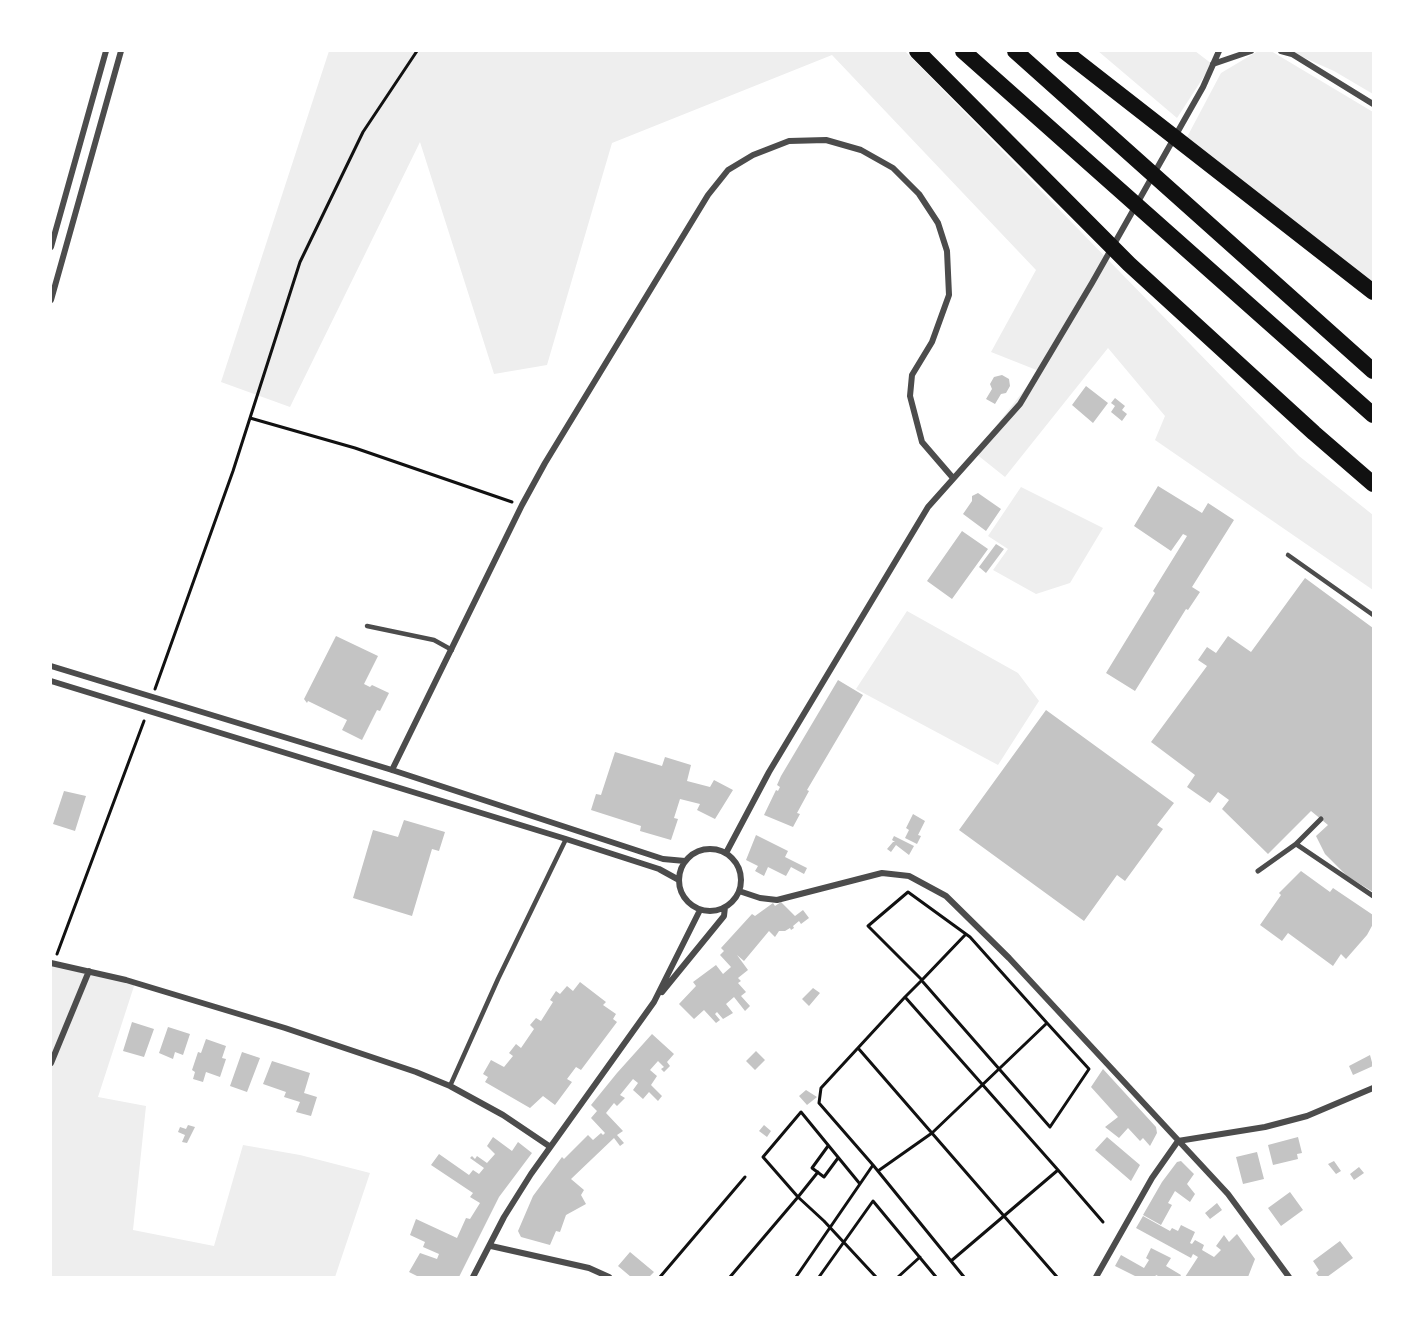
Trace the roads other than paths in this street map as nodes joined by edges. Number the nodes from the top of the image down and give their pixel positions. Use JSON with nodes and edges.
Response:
{"nodes":[{"id":1,"x":106,"y":51,"type":"edge"},
{"id":2,"x":121,"y":51,"type":"edge"},
{"id":3,"x":917,"y":51,"type":"edge"},
{"id":4,"x":963,"y":51,"type":"edge"},
{"id":5,"x":1015,"y":51,"type":"edge"},
{"id":6,"x":1064,"y":51,"type":"edge"},
{"id":7,"x":1219,"y":51,"type":"edge"},
{"id":8,"x":1251,"y":51,"type":"edge"},
{"id":9,"x":1281,"y":51,"type":"edge"},
{"id":10,"x":1212,"y":64,"type":"junction"},
{"id":11,"x":1373,"y":104,"type":"edge"},
{"id":12,"x":51,"y":247,"type":"edge"},
{"id":13,"x":1373,"y":292,"type":"edge"},
{"id":14,"x":51,"y":300,"type":"edge"},
{"id":15,"x":1373,"y":372,"type":"edge"},
{"id":16,"x":1373,"y":415,"type":"edge"},
{"id":17,"x":953,"y":478,"type":"junction"},
{"id":18,"x":1373,"y":484,"type":"edge"},
{"id":19,"x":1288,"y":555,"type":"dead end"},
{"id":20,"x":1373,"y":615,"type":"edge"},
{"id":21,"x":367,"y":626,"type":"dead end"},
{"id":22,"x":452,"y":650,"type":"junction"},
{"id":23,"x":51,"y":666,"type":"edge"},
{"id":24,"x":51,"y":681,"type":"edge"},
{"id":25,"x":392,"y":770,"type":"junction"},
{"id":26,"x":1321,"y":819,"type":"dead end"},
{"id":27,"x":566,"y":839,"type":"junction"},
{"id":28,"x":1296,"y":844,"type":"junction"},
{"id":29,"x":726,"y":853,"type":"junction"},
{"id":30,"x":685,"y":861,"type":"junction"},
{"id":31,"x":1258,"y":871,"type":"dead end"},
{"id":32,"x":679,"y":880,"type":"junction"},
{"id":33,"x":739,"y":891,"type":"junction"},
{"id":34,"x":1373,"y":897,"type":"edge"},
{"id":35,"x":725,"y":907,"type":"junction"},
{"id":36,"x":700,"y":910,"type":"junction"},
{"id":37,"x":52,"y":963,"type":"edge"},
{"id":38,"x":89,"y":971,"type":"junction"},
{"id":39,"x":654,"y":1002,"type":"junction"},
{"id":40,"x":51,"y":1063,"type":"edge"},
{"id":41,"x":450,"y":1086,"type":"junction"},
{"id":42,"x":1373,"y":1088,"type":"edge"},
{"id":43,"x":1178,"y":1141,"type":"junction"},
{"id":44,"x":549,"y":1146,"type":"junction"},
{"id":45,"x":491,"y":1246,"type":"junction"},
{"id":46,"x":473,"y":1277,"type":"edge"},
{"id":47,"x":609,"y":1277,"type":"edge"},
{"id":48,"x":1096,"y":1277,"type":"edge"},
{"id":49,"x":1289,"y":1277,"type":"edge"}],
"edges":[{"from":1,"to":12,"type":"street"},
{"from":2,"to":14,"type":"street"},
{"from":3,"to":18,"type":"highway"},
{"from":4,"to":16,"type":"highway"},
{"from":5,"to":15,"type":"highway"},
{"from":6,"to":13,"type":"highway"},
{"from":7,"to":10,"type":"street"},
{"from":8,"to":10,"type":"street"},
{"from":9,"to":11,"type":"street"},
{"from":10,"to":17,"type":"street"},
{"from":17,"to":22,"type":"street"},
{"from":17,"to":29,"type":"street"},
{"from":19,"to":20,"type":"lane"},
{"from":21,"to":22,"type":"lane"},
{"from":22,"to":25,"type":"street"},
{"from":23,"to":25,"type":"street"},
{"from":24,"to":27,"type":"street"},
{"from":25,"to":30,"type":"street"},
{"from":26,"to":28,"type":"street"},
{"from":27,"to":32,"type":"street"},
{"from":27,"to":41,"type":"lane"},
{"from":28,"to":31,"type":"street"},
{"from":28,"to":34,"type":"street"},
{"from":29,"to":30,"type":"street"},
{"from":29,"to":33,"type":"street"},
{"from":30,"to":32,"type":"street"},
{"from":32,"to":36,"type":"street"},
{"from":33,"to":35,"type":"street"},
{"from":33,"to":43,"type":"street"},
{"from":35,"to":36,"type":"street"},
{"from":35,"to":39,"type":"street"},
{"from":36,"to":39,"type":"street"},
{"from":37,"to":38,"type":"street"},
{"from":38,"to":40,"type":"street"},
{"from":38,"to":41,"type":"street"},
{"from":39,"to":44,"type":"street"},
{"from":41,"to":44,"type":"street"},
{"from":42,"to":43,"type":"street"},
{"from":43,"to":48,"type":"street"},
{"from":43,"to":49,"type":"street"},
{"from":44,"to":45,"type":"street"},
{"from":45,"to":46,"type":"street"},
{"from":45,"to":47,"type":"street"}]}
